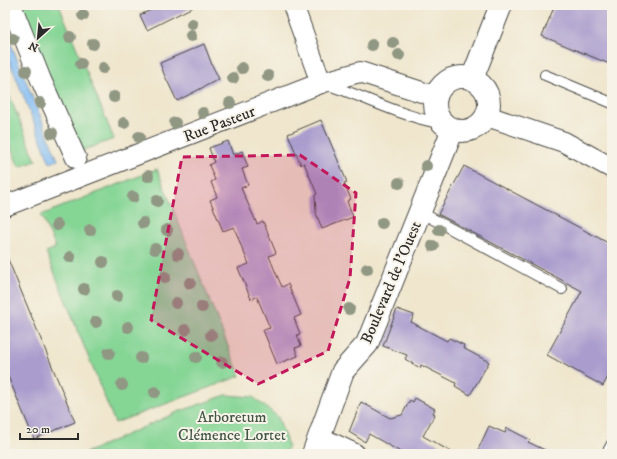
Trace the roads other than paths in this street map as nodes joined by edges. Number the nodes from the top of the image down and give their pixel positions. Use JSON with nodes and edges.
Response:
{"nodes":[{"id":1,"x":11,"y":5,"type":"edge"},
{"id":2,"x":293,"y":5,"type":"edge"},
{"id":3,"x":501,"y":5,"type":"edge"},
{"id":4,"x":545,"y":75,"type":"dead end"},
{"id":5,"x":472,"y":79,"type":"junction"},
{"id":6,"x":321,"y":83,"type":"junction"},
{"id":7,"x":436,"y":97,"type":"junction"},
{"id":8,"x":612,"y":103,"type":"edge"},
{"id":9,"x":487,"y":116,"type":"junction"},
{"id":10,"x":449,"y":127,"type":"junction"},
{"id":11,"x":76,"y":158,"type":"dead end"},
{"id":12,"x":612,"y":168,"type":"edge"},
{"id":13,"x":5,"y":206,"type":"edge"},
{"id":14,"x":420,"y":212,"type":"junction"},
{"id":15,"x":562,"y":289,"type":"dead end"},
{"id":16,"x":612,"y":444,"type":"edge"},
{"id":17,"x":316,"y":445,"type":"edge"},
{"id":18,"x":355,"y":454,"type":"edge"},
{"id":19,"x":610,"y":454,"type":"edge"}],
"edges":[{"from":1,"to":11,"type":"street"},
{"from":2,"to":6,"type":"street"},
{"from":3,"to":5,"type":"street"},
{"from":4,"to":8,"type":"lane"},
{"from":5,"to":7,"type":"street"},
{"from":5,"to":9,"type":"street"},
{"from":6,"to":7,"type":"street","name":"Rue Pasteur"},
{"from":6,"to":10,"type":"lane"},
{"from":6,"to":13,"type":"street","name":"Rue Pasteur"},
{"from":7,"to":10,"type":"street"},
{"from":9,"to":10,"type":"street"},
{"from":9,"to":12,"type":"street"},
{"from":10,"to":14,"type":"street","name":"Boulevard de l'Ouest"},
{"from":14,"to":15,"type":"lane"},
{"from":14,"to":17,"type":"street","name":"Boulevard de l'Ouest"},
{"from":16,"to":19,"type":"lane"},
{"from":17,"to":18,"type":"street"}]}
